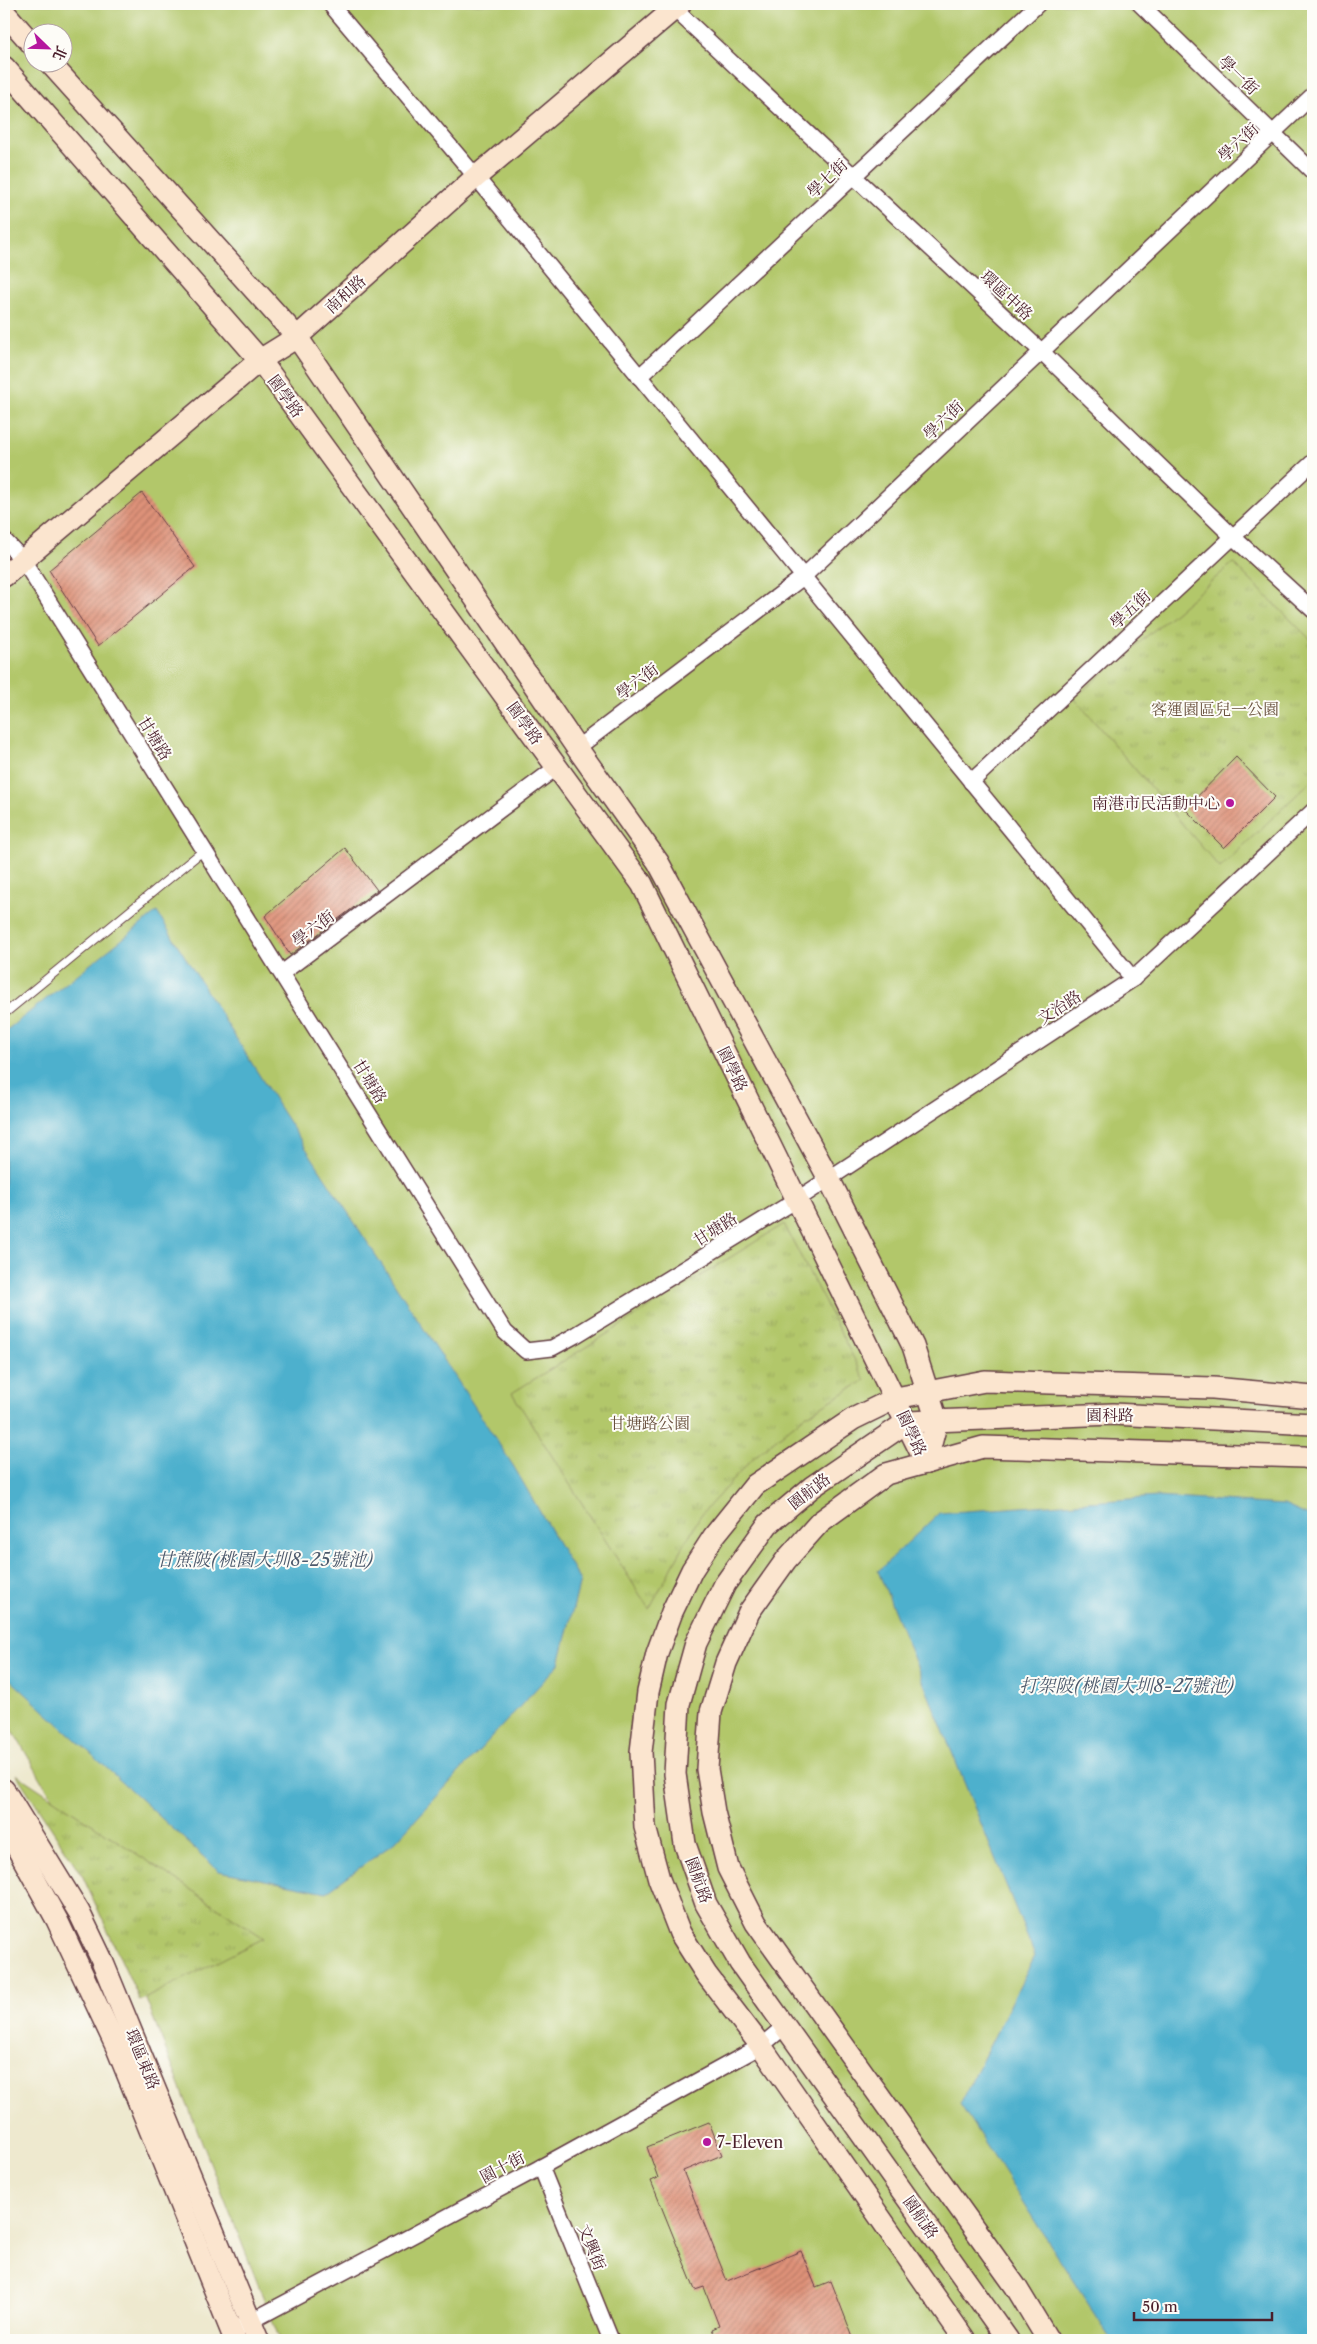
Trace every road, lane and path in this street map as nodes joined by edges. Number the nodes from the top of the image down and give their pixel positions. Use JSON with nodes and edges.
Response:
{"nodes":[{"id":1,"x":330,"y":4,"type":"edge"},
{"id":2,"x":1038,"y":4,"type":"edge"},
{"id":3,"x":1140,"y":4,"type":"edge"},
{"id":4,"x":674,"y":5,"type":"edge"},
{"id":5,"x":4,"y":12,"type":"edge"},
{"id":6,"x":22,"y":33,"type":"edge"},
{"id":7,"x":4,"y":67,"type":"edge"},
{"id":8,"x":58,"y":72,"type":"edge"},
{"id":9,"x":1313,"y":94,"type":"edge"},
{"id":10,"x":1274,"y":133,"type":"junction"},
{"id":11,"x":1313,"y":172,"type":"edge"},
{"id":12,"x":476,"y":177,"type":"junction"},
{"id":13,"x":852,"y":177,"type":"junction"},
{"id":14,"x":297,"y":337,"type":"junction"},
{"id":15,"x":1041,"y":351,"type":"junction"},
{"id":16,"x":260,"y":360,"type":"junction"},
{"id":17,"x":639,"y":377,"type":"junction"},
{"id":18,"x":1313,"y":462,"type":"edge"},
{"id":19,"x":1232,"y":536,"type":"junction"},
{"id":20,"x":4,"y":540,"type":"edge"},
{"id":21,"x":23,"y":560,"type":"junction"},
{"id":22,"x":4,"y":576,"type":"edge"},
{"id":23,"x":803,"y":577,"type":"junction"},
{"id":24,"x":1313,"y":610,"type":"edge"},
{"id":25,"x":577,"y":748,"type":"junction"},
{"id":26,"x":557,"y":767,"type":"junction"},
{"id":27,"x":971,"y":782,"type":"junction"},
{"id":28,"x":1313,"y":811,"type":"edge"},
{"id":29,"x":204,"y":850,"type":"junction"},
{"id":30,"x":282,"y":973,"type":"junction"},
{"id":31,"x":1134,"y":979,"type":"junction"},
{"id":32,"x":4,"y":1014,"type":"edge"},
{"id":33,"x":829,"y":1179,"type":"junction"},
{"id":34,"x":798,"y":1199,"type":"junction"},
{"id":35,"x":927,"y":1390,"type":"junction"},
{"id":36,"x":1313,"y":1396,"type":"edge"},
{"id":37,"x":896,"y":1398,"type":"junction"},
{"id":38,"x":937,"y":1421,"type":"junction"},
{"id":39,"x":907,"y":1422,"type":"junction"},
{"id":40,"x":1313,"y":1424,"type":"edge"},
{"id":41,"x":1313,"y":1459,"type":"edge"},
{"id":42,"x":926,"y":1463,"type":"junction"},
{"id":43,"x":4,"y":1790,"type":"edge"},
{"id":44,"x":4,"y":1824,"type":"edge"},
{"id":45,"x":785,"y":2026,"type":"junction"},
{"id":46,"x":761,"y":2046,"type":"junction"},
{"id":47,"x":541,"y":2167,"type":"junction"},
{"id":48,"x":254,"y":2331,"type":"edge"},
{"id":49,"x":233,"y":2335,"type":"edge"},
{"id":50,"x":611,"y":2340,"type":"edge"},
{"id":51,"x":965,"y":2340,"type":"edge"},
{"id":52,"x":1008,"y":2340,"type":"edge"},
{"id":53,"x":1048,"y":2340,"type":"edge"}],
"edges":[{"from":1,"to":12,"type":"street"},
{"from":2,"to":13,"type":"street","name":"學七街"},
{"from":3,"to":10,"type":"street","name":"學一街"},
{"from":4,"to":12,"type":"street","name":"南和路"},
{"from":4,"to":13,"type":"street","name":"環區中路"},
{"from":5,"to":6,"type":"street"},
{"from":7,"to":16,"type":"street","name":"園學路"},
{"from":8,"to":14,"type":"street","name":"園學路"},
{"from":9,"to":10,"type":"street","name":"學六街"},
{"from":10,"to":11,"type":"street","name":"學一街"},
{"from":10,"to":15,"type":"street","name":"學六街"},
{"from":12,"to":14,"type":"street","name":"南和路"},
{"from":12,"to":17,"type":"street"},
{"from":13,"to":15,"type":"street","name":"環區中路"},
{"from":13,"to":17,"type":"street","name":"學七街"},
{"from":14,"to":16,"type":"street","name":"南和路"},
{"from":14,"to":25,"type":"street","name":"園學路"},
{"from":15,"to":19,"type":"street","name":"環區中路"},
{"from":15,"to":23,"type":"street","name":"學六街"},
{"from":16,"to":21,"type":"street","name":"南和路"},
{"from":16,"to":26,"type":"street","name":"園學路"},
{"from":17,"to":23,"type":"street"},
{"from":18,"to":19,"type":"street","name":"學五街"},
{"from":19,"to":24,"type":"street","name":"環區中路"},
{"from":19,"to":27,"type":"street","name":"學五街"},
{"from":20,"to":21,"type":"street","name":"甘塘路"},
{"from":21,"to":22,"type":"street","name":"南和路"},
{"from":21,"to":29,"type":"street","name":"甘塘路"},
{"from":23,"to":25,"type":"street","name":"學六街"},
{"from":23,"to":27,"type":"street"},
{"from":25,"to":33,"type":"street","name":"園學路"},
{"from":26,"to":30,"type":"street","name":"學六街"},
{"from":26,"to":34,"type":"street","name":"園學路"},
{"from":27,"to":31,"type":"street"},
{"from":28,"to":31,"type":"street","name":"文治路"},
{"from":29,"to":30,"type":"street","name":"甘塘路"},
{"from":29,"to":32,"type":"lane"},
{"from":30,"to":34,"type":"street","name":"甘塘路"},
{"from":31,"to":33,"type":"street","name":"文治路"},
{"from":33,"to":34,"type":"street","name":"文治路"},
{"from":33,"to":35,"type":"street","name":"園學路"},
{"from":34,"to":37,"type":"street","name":"園學路"},
{"from":35,"to":36,"type":"street"},
{"from":35,"to":37,"type":"street"},
{"from":35,"to":38,"type":"street","name":"園學路"},
{"from":37,"to":39,"type":"street","name":"園學路"},
{"from":37,"to":46,"type":"street"},
{"from":38,"to":39,"type":"street","name":"園科路"},
{"from":38,"to":40,"type":"street","name":"園科路"},
{"from":38,"to":42,"type":"street","name":"園學路"},
{"from":39,"to":42,"type":"street","name":"園學路"},
{"from":39,"to":45,"type":"street","name":"園航路"},
{"from":41,"to":42,"type":"street"},
{"from":42,"to":53,"type":"street"},
{"from":43,"to":48,"type":"street","name":"環區東路"},
{"from":44,"to":49,"type":"street","name":"環區東路"},
{"from":45,"to":46,"type":"street","name":"園十街"},
{"from":45,"to":52,"type":"street","name":"園航路"},
{"from":46,"to":47,"type":"street","name":"園十街"},
{"from":46,"to":51,"type":"street"},
{"from":47,"to":48,"type":"street","name":"園十街"},
{"from":47,"to":50,"type":"street","name":"文興街"},
{"from":48,"to":49,"type":"street","name":"園十街"}]}
